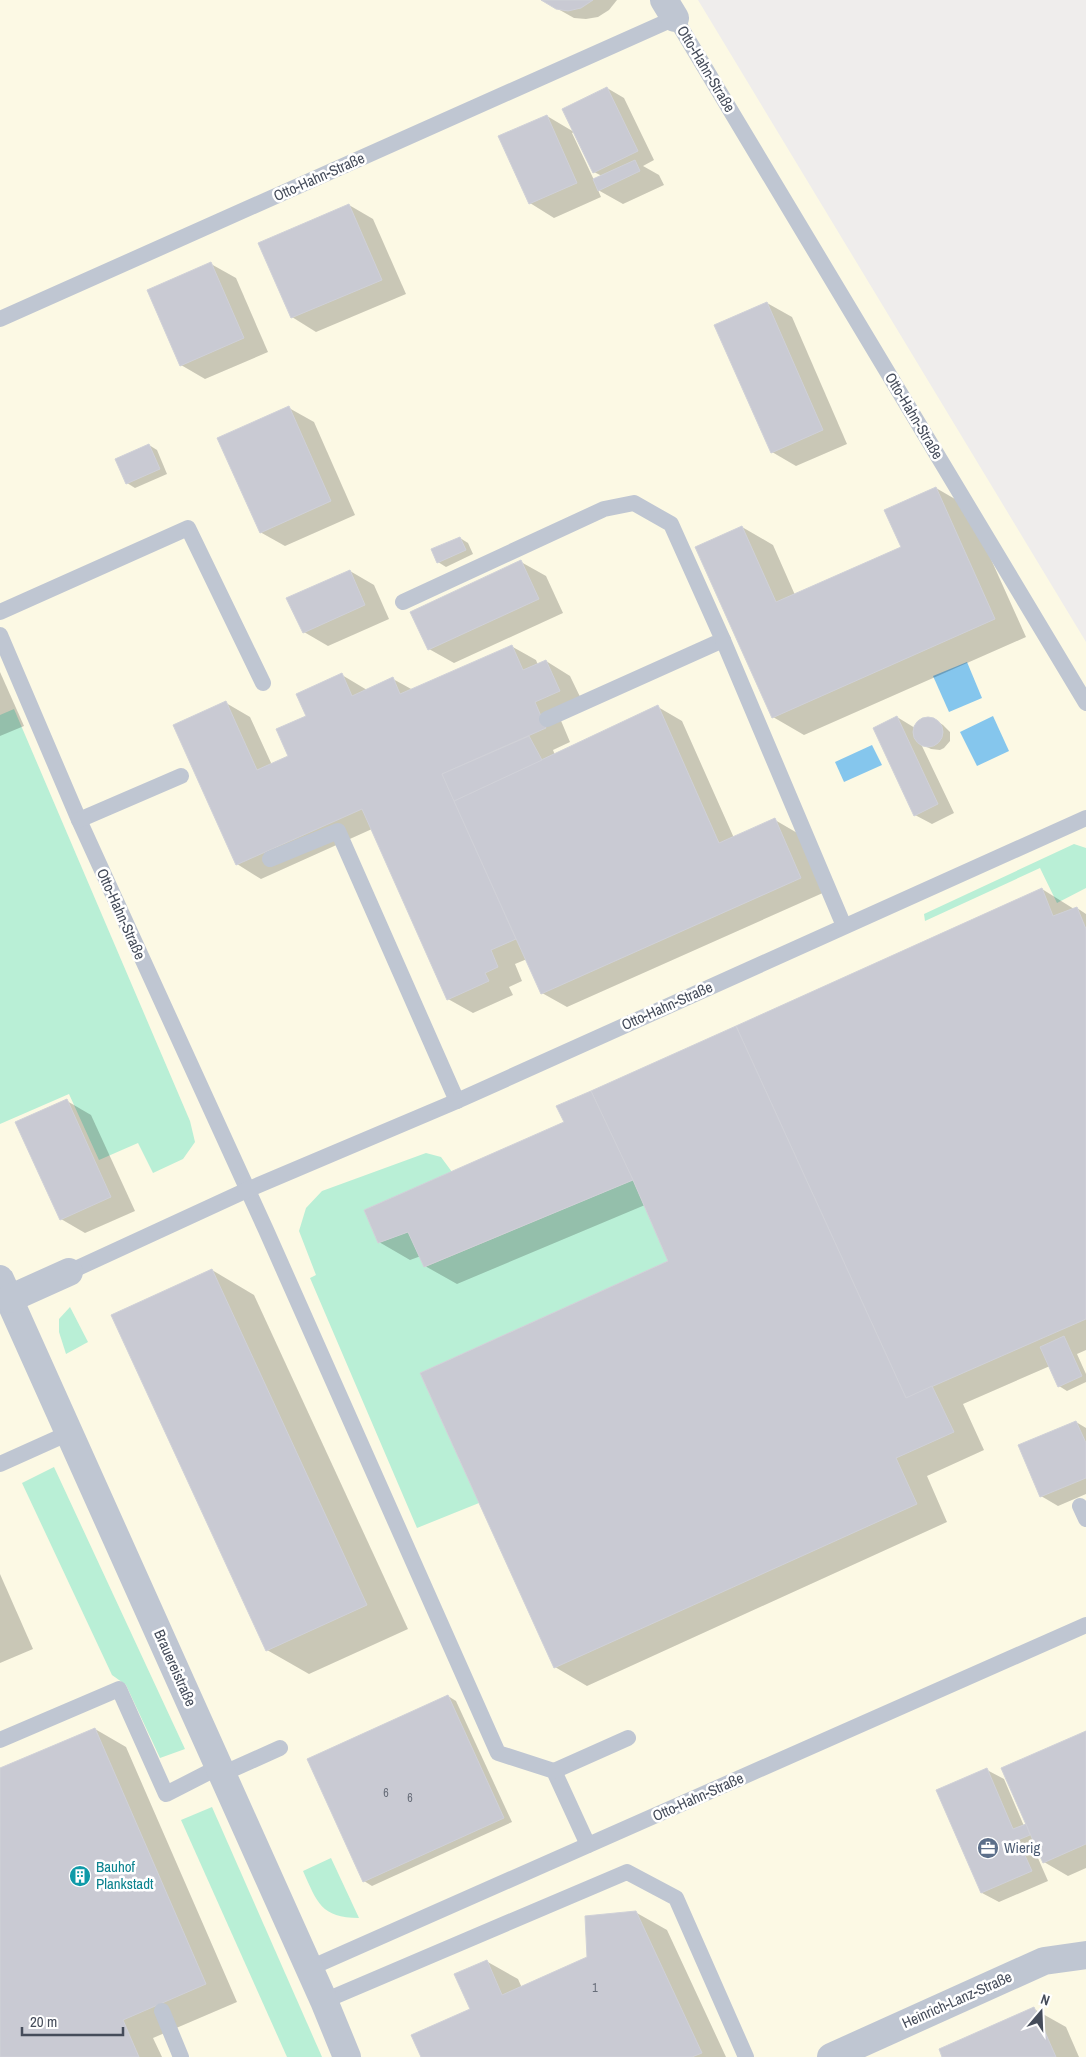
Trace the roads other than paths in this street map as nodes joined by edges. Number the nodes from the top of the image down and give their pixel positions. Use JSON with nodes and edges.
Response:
{"nodes":[{"id":1,"x":669,"y":9,"type":"edge"},
{"id":2,"x":0,"y":319,"type":"edge"},
{"id":3,"x":403,"y":602,"type":"dead end"},
{"id":4,"x":0,"y":612,"type":"edge"},
{"id":5,"x":0,"y":635,"type":"edge"},
{"id":6,"x":723,"y":640,"type":"junction"},
{"id":7,"x":262,"y":683,"type":"dead end"},
{"id":8,"x":1086,"y":703,"type":"edge"},
{"id":9,"x":547,"y":719,"type":"dead end"},
{"id":10,"x":181,"y":776,"type":"dead end"},
{"id":11,"x":1086,"y":818,"type":"edge"},
{"id":12,"x":79,"y":820,"type":"junction"},
{"id":13,"x":270,"y":859,"type":"dead end"},
{"id":14,"x":844,"y":926,"type":"junction"},
{"id":15,"x":457,"y":1101,"type":"junction"},
{"id":16,"x":247,"y":1190,"type":"junction"},
{"id":17,"x":69,"y":1272,"type":"joint"},
{"id":18,"x":5,"y":1289,"type":"edge"},
{"id":19,"x":69,"y":1433,"type":"junction"},
{"id":20,"x":0,"y":1464,"type":"edge"},
{"id":21,"x":1086,"y":1625,"type":"edge"},
{"id":22,"x":628,"y":1738,"type":"dead end"},
{"id":23,"x":0,"y":1740,"type":"edge"},
{"id":24,"x":280,"y":1748,"type":"dead end"},
{"id":25,"x":221,"y":1771,"type":"junction"},
{"id":26,"x":554,"y":1771,"type":"junction"},
{"id":27,"x":588,"y":1845,"type":"junction"},
{"id":28,"x":1086,"y":1955,"type":"edge"},
{"id":29,"x":310,"y":1968,"type":"junction"},
{"id":30,"x":324,"y":2001,"type":"junction"},
{"id":31,"x":162,"y":2011,"type":"dead end"},
{"id":32,"x":181,"y":2057,"type":"edge"},
{"id":33,"x":347,"y":2057,"type":"edge"},
{"id":34,"x":746,"y":2057,"type":"edge"},
{"id":35,"x":831,"y":2057,"type":"edge"}],
"edges":[{"from":1,"to":2,"type":"lane","name":"Otto-Hahn-Straße"},
{"from":1,"to":8,"type":"lane","name":"Otto-Hahn-Straße"},
{"from":3,"to":6,"type":"lane"},
{"from":4,"to":7,"type":"lane"},
{"from":5,"to":12,"type":"lane","name":"Otto-Hahn-Straße"},
{"from":6,"to":9,"type":"lane"},
{"from":6,"to":14,"type":"lane"},
{"from":10,"to":12,"type":"lane"},
{"from":11,"to":14,"type":"lane","name":"Otto-Hahn-Straße"},
{"from":12,"to":16,"type":"lane","name":"Otto-Hahn-Straße"},
{"from":13,"to":15,"type":"lane"},
{"from":14,"to":15,"type":"lane","name":"Otto-Hahn-Straße"},
{"from":15,"to":16,"type":"lane","name":"Otto-Hahn-Straße"},
{"from":16,"to":17,"type":"lane","name":"Otto-Hahn-Straße"},
{"from":16,"to":26,"type":"lane"},
{"from":17,"to":18,"type":"street","name":"Otto-Hahn-Straße"},
{"from":18,"to":19,"type":"street","name":"Brauereistraße"},
{"from":19,"to":20,"type":"lane"},
{"from":19,"to":25,"type":"street","name":"Brauereistraße"},
{"from":21,"to":27,"type":"lane","name":"Otto-Hahn-Straße"},
{"from":22,"to":26,"type":"lane"},
{"from":23,"to":25,"type":"lane"},
{"from":24,"to":25,"type":"lane"},
{"from":25,"to":29,"type":"street","name":"Brauereistraße"},
{"from":26,"to":27,"type":"lane"},
{"from":27,"to":29,"type":"lane","name":"Otto-Hahn-Straße"},
{"from":28,"to":35,"type":"street","name":"Heinrich-Lanz-Straße"},
{"from":29,"to":30,"type":"street","name":"Brauereistraße"},
{"from":30,"to":33,"type":"street","name":"Brauereistraße"},
{"from":30,"to":34,"type":"lane"},
{"from":31,"to":32,"type":"lane"}]}
